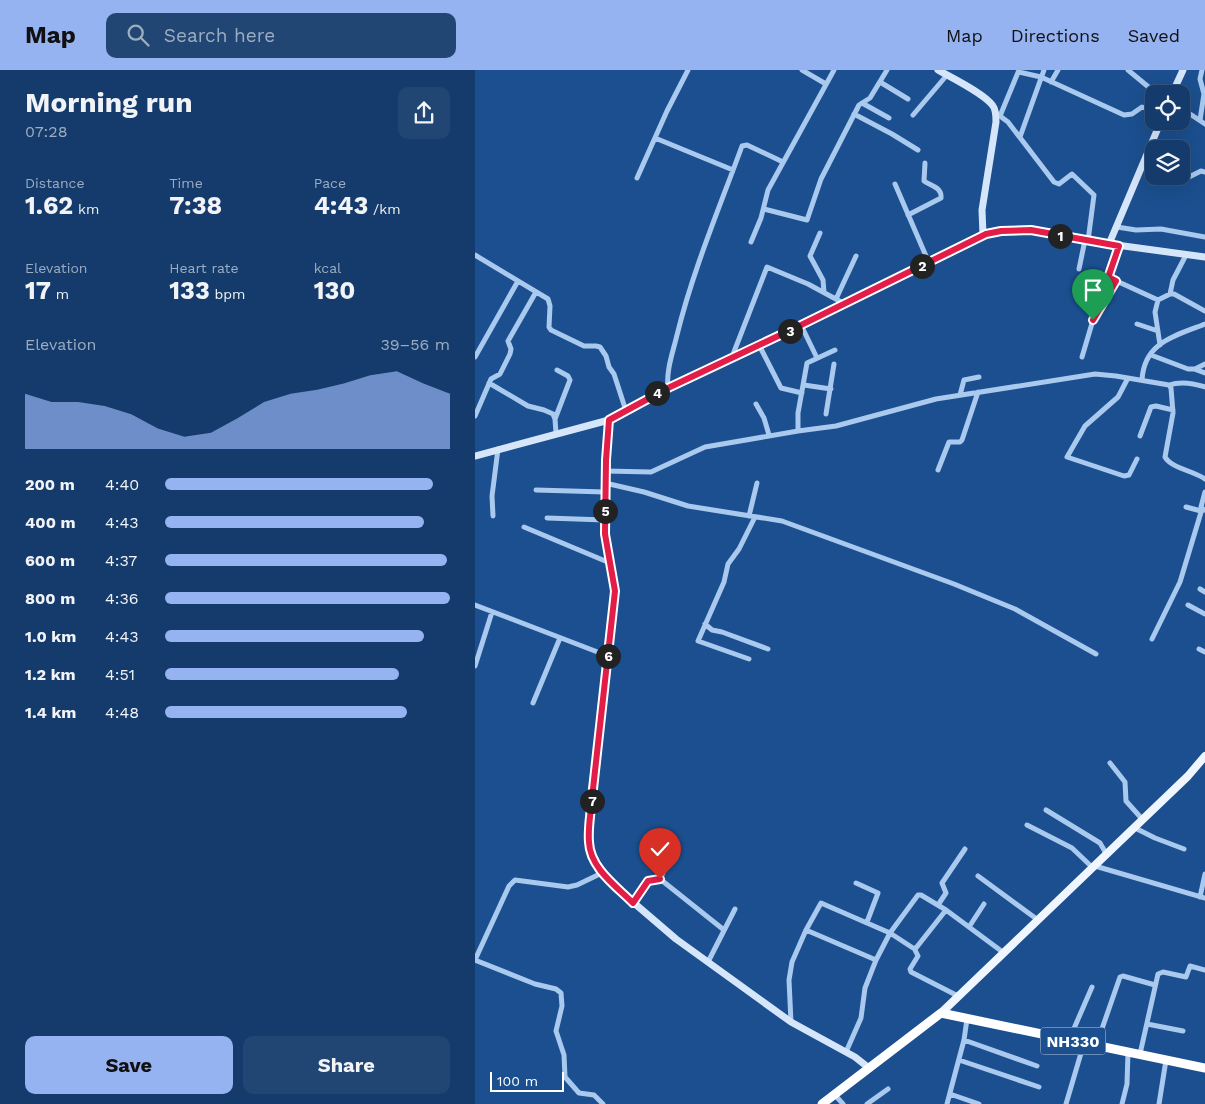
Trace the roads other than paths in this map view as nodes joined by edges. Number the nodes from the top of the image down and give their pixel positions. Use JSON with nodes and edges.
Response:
{"nodes":[{"id":1,"x":688,"y":70,"type":"edge"},
{"id":2,"x":802,"y":70,"type":"edge"},
{"id":3,"x":834,"y":70,"type":"edge"},
{"id":4,"x":887,"y":70,"type":"edge"},
{"id":5,"x":938,"y":70,"type":"edge"},
{"id":6,"x":1044,"y":70,"type":"edge"},
{"id":7,"x":1058,"y":70,"type":"edge"},
{"id":8,"x":1128,"y":70,"type":"edge"},
{"id":9,"x":1183,"y":70,"type":"edge"},
{"id":10,"x":1202,"y":70,"type":"edge"},
{"id":11,"x":1019,"y":71,"type":"edge"},
{"id":12,"x":947,"y":75,"type":"junction"},
{"id":13,"x":1041,"y":77,"type":"junction"},
{"id":14,"x":880,"y":82,"type":"junction"},
{"id":15,"x":1051,"y":82,"type":"junction"},
{"id":16,"x":826,"y":84,"type":"junction"},
{"id":17,"x":1146,"y":85,"type":"edge"},
{"id":18,"x":1176,"y":85,"type":"edge"},
{"id":19,"x":908,"y":99,"type":"dead end"},
{"id":20,"x":862,"y":103,"type":"junction"},
{"id":21,"x":1145,"y":108,"type":"edge"},
{"id":22,"x":854,"y":114,"type":"junction"},
{"id":23,"x":998,"y":114,"type":"junction"},
{"id":24,"x":1190,"y":114,"type":"edge"},
{"id":25,"x":913,"y":115,"type":"dead end"},
{"id":26,"x":889,"y":118,"type":"dead end"},
{"id":27,"x":1203,"y":122,"type":"edge"},
{"id":28,"x":1019,"y":137,"type":"junction"},
{"id":29,"x":655,"y":138,"type":"junction"},
{"id":30,"x":918,"y":150,"type":"dead end"},
{"id":31,"x":783,"y":162,"type":"junction"},
{"id":32,"x":925,"y":163,"type":"dead end"},
{"id":33,"x":1145,"y":169,"type":"edge"},
{"id":34,"x":733,"y":170,"type":"junction"},
{"id":35,"x":1205,"y":172,"type":"edge"},
{"id":36,"x":1190,"y":176,"type":"edge"},
{"id":37,"x":637,"y":178,"type":"dead end"},
{"id":38,"x":895,"y":184,"type":"dead end"},
{"id":39,"x":764,"y":209,"type":"junction"},
{"id":40,"x":908,"y":215,"type":"junction"},
{"id":41,"x":1117,"y":227,"type":"junction"},
{"id":42,"x":820,"y":233,"type":"dead end"},
{"id":43,"x":983,"y":235,"type":"junction"},
{"id":44,"x":1205,"y":237,"type":"edge"},
{"id":45,"x":1086,"y":241,"type":"junction"},
{"id":46,"x":751,"y":242,"type":"dead end"},
{"id":47,"x":1109,"y":244,"type":"junction"},
{"id":48,"x":1119,"y":246,"type":"junction"},
{"id":49,"x":475,"y":255,"type":"edge"},
{"id":50,"x":1186,"y":255,"type":"junction"},
{"id":51,"x":856,"y":256,"type":"dead end"},
{"id":52,"x":1205,"y":257,"type":"edge"},
{"id":53,"x":929,"y":263,"type":"junction"},
{"id":54,"x":1079,"y":269,"type":"dead end"},
{"id":55,"x":518,"y":281,"type":"junction"},
{"id":56,"x":1116,"y":281,"type":"junction"},
{"id":57,"x":536,"y":292,"type":"junction"},
{"id":58,"x":824,"y":292,"type":"junction"},
{"id":59,"x":1170,"y":294,"type":"junction"},
{"id":60,"x":836,"y":299,"type":"junction"},
{"id":61,"x":1158,"y":300,"type":"junction"},
{"id":62,"x":845,"y":304,"type":"junction"},
{"id":63,"x":1205,"y":311,"type":"edge"},
{"id":64,"x":1137,"y":324,"type":"dead end"},
{"id":65,"x":1205,"y":324,"type":"edge"},
{"id":66,"x":801,"y":325,"type":"junction"},
{"id":67,"x":1158,"y":331,"type":"junction"},
{"id":68,"x":759,"y":344,"type":"junction"},
{"id":69,"x":1160,"y":345,"type":"junction"},
{"id":70,"x":835,"y":350,"type":"dead end"},
{"id":71,"x":1151,"y":355,"type":"junction"},
{"id":72,"x":475,"y":356,"type":"edge"},
{"id":73,"x":732,"y":357,"type":"junction"},
{"id":74,"x":1082,"y":357,"type":"dead end"},
{"id":75,"x":817,"y":358,"type":"junction"},
{"id":76,"x":834,"y":364,"type":"dead end"},
{"id":77,"x":1205,"y":364,"type":"edge"},
{"id":78,"x":1194,"y":369,"type":"junction"},
{"id":79,"x":557,"y":370,"type":"dead end"},
{"id":80,"x":1205,"y":373,"type":"edge"},
{"id":81,"x":979,"y":377,"type":"dead end"},
{"id":82,"x":1128,"y":378,"type":"junction"},
{"id":83,"x":1142,"y":380,"type":"junction"},
{"id":84,"x":489,"y":383,"type":"junction"},
{"id":85,"x":1169,"y":385,"type":"junction"},
{"id":86,"x":804,"y":386,"type":"junction"},
{"id":87,"x":1205,"y":387,"type":"edge"},
{"id":88,"x":668,"y":388,"type":"junction"},
{"id":89,"x":831,"y":389,"type":"junction"},
{"id":90,"x":978,"y":392,"type":"junction"},
{"id":91,"x":802,"y":393,"type":"junction"},
{"id":92,"x":961,"y":395,"type":"junction"},
{"id":93,"x":756,"y":404,"type":"dead end"},
{"id":94,"x":1173,"y":410,"type":"junction"},
{"id":95,"x":626,"y":411,"type":"junction"},
{"id":96,"x":827,"y":414,"type":"dead end"},
{"id":97,"x":475,"y":416,"type":"edge"},
{"id":98,"x":555,"y":419,"type":"junction"},
{"id":99,"x":609,"y":420,"type":"junction"},
{"id":100,"x":798,"y":430,"type":"junction"},
{"id":101,"x":556,"y":433,"type":"junction"},
{"id":102,"x":769,"y":435,"type":"junction"},
{"id":103,"x":1139,"y":436,"type":"dead end"},
{"id":104,"x":498,"y":449,"type":"junction"},
{"id":105,"x":475,"y":456,"type":"edge"},
{"id":106,"x":1137,"y":459,"type":"dead end"},
{"id":107,"x":937,"y":470,"type":"dead end"},
{"id":108,"x":606,"y":471,"type":"junction"},
{"id":109,"x":1205,"y":479,"type":"edge"},
{"id":110,"x":605,"y":483,"type":"junction"},
{"id":111,"x":757,"y":483,"type":"dead end"},
{"id":112,"x":536,"y":490,"type":"dead end"},
{"id":113,"x":605,"y":492,"type":"junction"},
{"id":114,"x":1205,"y":492,"type":"edge"},
{"id":115,"x":1186,"y":507,"type":"dead end"},
{"id":116,"x":1203,"y":510,"type":"edge"},
{"id":117,"x":493,"y":516,"type":"dead end"},
{"id":118,"x":752,"y":517,"type":"junction"},
{"id":119,"x":547,"y":518,"type":"dead end"},
{"id":120,"x":605,"y":520,"type":"junction"},
{"id":121,"x":524,"y":527,"type":"dead end"},
{"id":122,"x":610,"y":563,"type":"junction"},
{"id":123,"x":1199,"y":588,"type":"dead end"},
{"id":124,"x":1205,"y":592,"type":"edge"},
{"id":125,"x":475,"y":605,"type":"edge"},
{"id":126,"x":1188,"y":605,"type":"dead end"},
{"id":127,"x":492,"y":612,"type":"junction"},
{"id":128,"x":1205,"y":614,"type":"edge"},
{"id":129,"x":705,"y":624,"type":"junction"},
{"id":130,"x":559,"y":638,"type":"junction"},
{"id":131,"x":1152,"y":639,"type":"dead end"},
{"id":132,"x":768,"y":648,"type":"dead end"},
{"id":133,"x":1199,"y":649,"type":"dead end"},
{"id":134,"x":1205,"y":652,"type":"edge"},
{"id":135,"x":1096,"y":654,"type":"dead end"},
{"id":136,"x":608,"y":656,"type":"junction"},
{"id":137,"x":749,"y":659,"type":"dead end"},
{"id":138,"x":475,"y":666,"type":"edge"},
{"id":139,"x":533,"y":703,"type":"dead end"},
{"id":140,"x":1205,"y":756,"type":"edge"},
{"id":141,"x":1110,"y":763,"type":"dead end"},
{"id":142,"x":1047,"y":810,"type":"dead end"},
{"id":143,"x":1143,"y":820,"type":"junction"},
{"id":144,"x":1027,"y":825,"type":"dead end"},
{"id":145,"x":1135,"y":828,"type":"junction"},
{"id":146,"x":965,"y":849,"type":"dead end"},
{"id":147,"x":1184,"y":849,"type":"dead end"},
{"id":148,"x":1107,"y":854,"type":"junction"},
{"id":149,"x":1094,"y":867,"type":"junction"},
{"id":150,"x":664,"y":872,"type":"dead end"},
{"id":151,"x":602,"y":873,"type":"junction"},
{"id":152,"x":1205,"y":874,"type":"edge"},
{"id":153,"x":978,"y":876,"type":"dead end"},
{"id":154,"x":660,"y":879,"type":"junction"},
{"id":155,"x":856,"y":883,"type":"dead end"},
{"id":156,"x":1203,"y":898,"type":"edge"},
{"id":157,"x":633,"y":903,"type":"junction"},
{"id":158,"x":985,"y":904,"type":"dead end"},
{"id":159,"x":938,"y":905,"type":"junction"},
{"id":160,"x":735,"y":909,"type":"dead end"},
{"id":161,"x":946,"y":910,"type":"junction"},
{"id":162,"x":1038,"y":920,"type":"junction"},
{"id":163,"x":867,"y":922,"type":"junction"},
{"id":164,"x":969,"y":927,"type":"junction"},
{"id":165,"x":725,"y":930,"type":"junction"},
{"id":166,"x":806,"y":930,"type":"junction"},
{"id":167,"x":890,"y":933,"type":"junction"},
{"id":168,"x":914,"y":948,"type":"junction"},
{"id":169,"x":1004,"y":953,"type":"junction"},
{"id":170,"x":475,"y":960,"type":"edge"},
{"id":171,"x":875,"y":960,"type":"junction"},
{"id":172,"x":708,"y":962,"type":"junction"},
{"id":173,"x":1205,"y":970,"type":"edge"},
{"id":174,"x":1155,"y":985,"type":"junction"},
{"id":175,"x":1091,"y":987,"type":"dead end"},
{"id":176,"x":958,"y":996,"type":"junction"},
{"id":177,"x":941,"y":1013,"type":"junction"},
{"id":178,"x":967,"y":1019,"type":"junction"},
{"id":179,"x":791,"y":1022,"type":"junction"},
{"id":180,"x":1147,"y":1024,"type":"junction"},
{"id":181,"x":1183,"y":1031,"type":"dead end"},
{"id":182,"x":964,"y":1040,"type":"junction"},
{"id":183,"x":1069,"y":1040,"type":"junction"},
{"id":184,"x":1084,"y":1043,"type":"junction"},
{"id":185,"x":1096,"y":1046,"type":"junction"},
{"id":186,"x":846,"y":1052,"type":"junction"},
{"id":187,"x":1128,"y":1052,"type":"junction"},
{"id":188,"x":1140,"y":1054,"type":"junction"},
{"id":189,"x":959,"y":1060,"type":"junction"},
{"id":190,"x":1166,"y":1060,"type":"junction"},
{"id":191,"x":1037,"y":1066,"type":"dead end"},
{"id":192,"x":869,"y":1068,"type":"junction"},
{"id":193,"x":1205,"y":1068,"type":"edge"},
{"id":194,"x":1039,"y":1087,"type":"dead end"},
{"id":195,"x":887,"y":1089,"type":"dead end"},
{"id":196,"x":834,"y":1094,"type":"junction"},
{"id":197,"x":950,"y":1094,"type":"junction"},
{"id":198,"x":1066,"y":1103,"type":"edge"},
{"id":199,"x":603,"y":1104,"type":"edge"},
{"id":200,"x":822,"y":1104,"type":"edge"},
{"id":201,"x":843,"y":1104,"type":"edge"},
{"id":202,"x":867,"y":1104,"type":"edge"},
{"id":203,"x":947,"y":1104,"type":"edge"},
{"id":204,"x":979,"y":1104,"type":"edge"},
{"id":205,"x":1073,"y":1104,"type":"edge"},
{"id":206,"x":1122,"y":1104,"type":"edge"},
{"id":207,"x":1159,"y":1104,"type":"edge"}],
"edges":[{"from":1,"to":29,"type":"street"},
{"from":2,"to":16,"type":"street"},
{"from":3,"to":16,"type":"street"},
{"from":4,"to":14,"type":"street"},
{"from":5,"to":12,"type":"main road"},
{"from":6,"to":13,"type":"street"},
{"from":7,"to":15,"type":"street"},
{"from":8,"to":17,"type":"street"},
{"from":9,"to":18,"type":"main road"},
{"from":10,"to":27,"type":"street"},
{"from":11,"to":13,"type":"street"},
{"from":11,"to":23,"type":"street"},
{"from":12,"to":23,"type":"main road"},
{"from":12,"to":25,"type":"street"},
{"from":13,"to":15,"type":"street"},
{"from":13,"to":28,"type":"street"},
{"from":14,"to":19,"type":"street"},
{"from":14,"to":20,"type":"street"},
{"from":15,"to":21,"type":"street"},
{"from":16,"to":31,"type":"street"},
{"from":20,"to":22,"type":"street"},
{"from":20,"to":26,"type":"street"},
{"from":22,"to":30,"type":"street"},
{"from":22,"to":39,"type":"street"},
{"from":23,"to":28,"type":"street"},
{"from":23,"to":43,"type":"main road"},
{"from":24,"to":27,"type":"street"},
{"from":28,"to":45,"type":"street"},
{"from":29,"to":34,"type":"street"},
{"from":29,"to":37,"type":"street"},
{"from":31,"to":34,"type":"street"},
{"from":31,"to":39,"type":"street"},
{"from":32,"to":40,"type":"street"},
{"from":33,"to":41,"type":"main road"},
{"from":34,"to":88,"type":"street"},
{"from":35,"to":36,"type":"street"},
{"from":38,"to":40,"type":"street"},
{"from":39,"to":46,"type":"street"},
{"from":40,"to":53,"type":"street"},
{"from":41,"to":44,"type":"street"},
{"from":41,"to":47,"type":"main road"},
{"from":42,"to":58,"type":"street"},
{"from":43,"to":45,"type":"main road"},
{"from":43,"to":53,"type":"main road"},
{"from":45,"to":47,"type":"main road"},
{"from":45,"to":54,"type":"street"},
{"from":47,"to":48,"type":"main road"},
{"from":48,"to":50,"type":"main road"},
{"from":48,"to":56,"type":"street"},
{"from":49,"to":55,"type":"street"},
{"from":50,"to":52,"type":"main road"},
{"from":50,"to":59,"type":"street"},
{"from":51,"to":60,"type":"street"},
{"from":53,"to":62,"type":"main road"},
{"from":55,"to":57,"type":"street"},
{"from":55,"to":72,"type":"street"},
{"from":56,"to":61,"type":"street"},
{"from":56,"to":74,"type":"street"},
{"from":57,"to":84,"type":"street"},
{"from":57,"to":95,"type":"street"},
{"from":58,"to":60,"type":"street"},
{"from":58,"to":73,"type":"street"},
{"from":59,"to":61,"type":"street"},
{"from":59,"to":63,"type":"street"},
{"from":60,"to":62,"type":"street"},
{"from":61,"to":67,"type":"street"},
{"from":62,"to":66,"type":"main road"},
{"from":64,"to":67,"type":"street"},
{"from":65,"to":69,"type":"street"},
{"from":66,"to":68,"type":"main road"},
{"from":66,"to":75,"type":"street"},
{"from":67,"to":69,"type":"street"},
{"from":68,"to":73,"type":"main road"},
{"from":68,"to":91,"type":"street"},
{"from":69,"to":71,"type":"street"},
{"from":70,"to":75,"type":"street"},
{"from":71,"to":78,"type":"street"},
{"from":71,"to":83,"type":"street"},
{"from":73,"to":88,"type":"main road"},
{"from":75,"to":86,"type":"street"},
{"from":76,"to":89,"type":"street"},
{"from":77,"to":78,"type":"street"},
{"from":78,"to":80,"type":"street"},
{"from":79,"to":98,"type":"street"},
{"from":81,"to":92,"type":"street"},
{"from":82,"to":83,"type":"street"},
{"from":82,"to":90,"type":"street"},
{"from":82,"to":106,"type":"street"},
{"from":83,"to":85,"type":"street"},
{"from":84,"to":97,"type":"street"},
{"from":84,"to":98,"type":"street"},
{"from":85,"to":87,"type":"street"},
{"from":85,"to":94,"type":"street"},
{"from":86,"to":89,"type":"street"},
{"from":86,"to":91,"type":"street"},
{"from":88,"to":95,"type":"main road"},
{"from":89,"to":96,"type":"street"},
{"from":90,"to":92,"type":"street"},
{"from":90,"to":107,"type":"street"},
{"from":91,"to":100,"type":"street"},
{"from":92,"to":100,"type":"street"},
{"from":93,"to":102,"type":"street"},
{"from":94,"to":103,"type":"street"},
{"from":94,"to":109,"type":"street"},
{"from":95,"to":99,"type":"main road"},
{"from":98,"to":101,"type":"street"},
{"from":99,"to":101,"type":"main road"},
{"from":99,"to":108,"type":"main road"},
{"from":100,"to":102,"type":"street"},
{"from":101,"to":104,"type":"main road"},
{"from":102,"to":108,"type":"street"},
{"from":104,"to":105,"type":"main road"},
{"from":104,"to":117,"type":"street"},
{"from":108,"to":110,"type":"main road"},
{"from":110,"to":113,"type":"main road"},
{"from":110,"to":118,"type":"street"},
{"from":111,"to":118,"type":"street"},
{"from":112,"to":113,"type":"street"},
{"from":113,"to":120,"type":"main road"},
{"from":114,"to":116,"type":"street"},
{"from":115,"to":116,"type":"street"},
{"from":116,"to":131,"type":"street"},
{"from":118,"to":129,"type":"street"},
{"from":118,"to":135,"type":"street"},
{"from":119,"to":120,"type":"street"},
{"from":120,"to":122,"type":"main road"},
{"from":121,"to":122,"type":"street"},
{"from":122,"to":136,"type":"main road"},
{"from":123,"to":124,"type":"street"},
{"from":125,"to":127,"type":"street"},
{"from":126,"to":128,"type":"street"},
{"from":127,"to":130,"type":"street"},
{"from":127,"to":138,"type":"street"},
{"from":129,"to":132,"type":"street"},
{"from":129,"to":137,"type":"street"},
{"from":130,"to":136,"type":"street"},
{"from":130,"to":139,"type":"street"},
{"from":133,"to":134,"type":"street"},
{"from":136,"to":151,"type":"main road"},
{"from":140,"to":143,"type":"main road"},
{"from":141,"to":143,"type":"street"},
{"from":142,"to":148,"type":"street"},
{"from":143,"to":145,"type":"main road"},
{"from":144,"to":149,"type":"street"},
{"from":145,"to":147,"type":"street"},
{"from":145,"to":148,"type":"main road"},
{"from":146,"to":159,"type":"street"},
{"from":148,"to":149,"type":"main road"},
{"from":149,"to":156,"type":"street"},
{"from":149,"to":162,"type":"main road"},
{"from":150,"to":154,"type":"street"},
{"from":151,"to":157,"type":"main road"},
{"from":151,"to":170,"type":"street"},
{"from":152,"to":156,"type":"street"},
{"from":153,"to":162,"type":"street"},
{"from":154,"to":157,"type":"street"},
{"from":154,"to":165,"type":"street"},
{"from":155,"to":163,"type":"street"},
{"from":157,"to":172,"type":"main road"},
{"from":158,"to":164,"type":"street"},
{"from":159,"to":161,"type":"street"},
{"from":159,"to":167,"type":"street"},
{"from":160,"to":165,"type":"street"},
{"from":161,"to":164,"type":"street"},
{"from":161,"to":168,"type":"street"},
{"from":162,"to":169,"type":"main road"},
{"from":163,"to":166,"type":"street"},
{"from":163,"to":167,"type":"street"},
{"from":164,"to":169,"type":"street"},
{"from":165,"to":172,"type":"street"},
{"from":166,"to":171,"type":"street"},
{"from":166,"to":179,"type":"street"},
{"from":167,"to":168,"type":"street"},
{"from":167,"to":171,"type":"street"},
{"from":168,"to":176,"type":"street"},
{"from":169,"to":176,"type":"main road"},
{"from":170,"to":199,"type":"street"},
{"from":171,"to":186,"type":"street"},
{"from":172,"to":179,"type":"main road"},
{"from":173,"to":174,"type":"street"},
{"from":174,"to":180,"type":"street"},
{"from":174,"to":185,"type":"street"},
{"from":175,"to":183,"type":"street"},
{"from":176,"to":177,"type":"main road"},
{"from":177,"to":178,"type":"highway","number":"NH330"},
{"from":177,"to":192,"type":"highway"},
{"from":178,"to":182,"type":"street"},
{"from":178,"to":183,"type":"highway","number":"NH330"},
{"from":179,"to":186,"type":"main road"},
{"from":180,"to":181,"type":"street"},
{"from":180,"to":188,"type":"street"},
{"from":182,"to":189,"type":"street"},
{"from":182,"to":191,"type":"street"},
{"from":183,"to":184,"type":"highway","number":"NH330"},
{"from":184,"to":185,"type":"highway","number":"NH330"},
{"from":184,"to":198,"type":"street"},
{"from":185,"to":187,"type":"highway","number":"NH330"},
{"from":186,"to":192,"type":"main road"},
{"from":187,"to":188,"type":"highway","number":"NH330"},
{"from":187,"to":206,"type":"street"},
{"from":188,"to":190,"type":"highway","number":"NH330"},
{"from":189,"to":194,"type":"street"},
{"from":189,"to":197,"type":"street"},
{"from":190,"to":193,"type":"highway","number":"NH330"},
{"from":190,"to":207,"type":"street"},
{"from":192,"to":196,"type":"highway"},
{"from":195,"to":202,"type":"street"},
{"from":196,"to":200,"type":"highway"},
{"from":196,"to":201,"type":"street"},
{"from":197,"to":203,"type":"street"},
{"from":197,"to":204,"type":"street"},
{"from":198,"to":205,"type":"street"}]}
